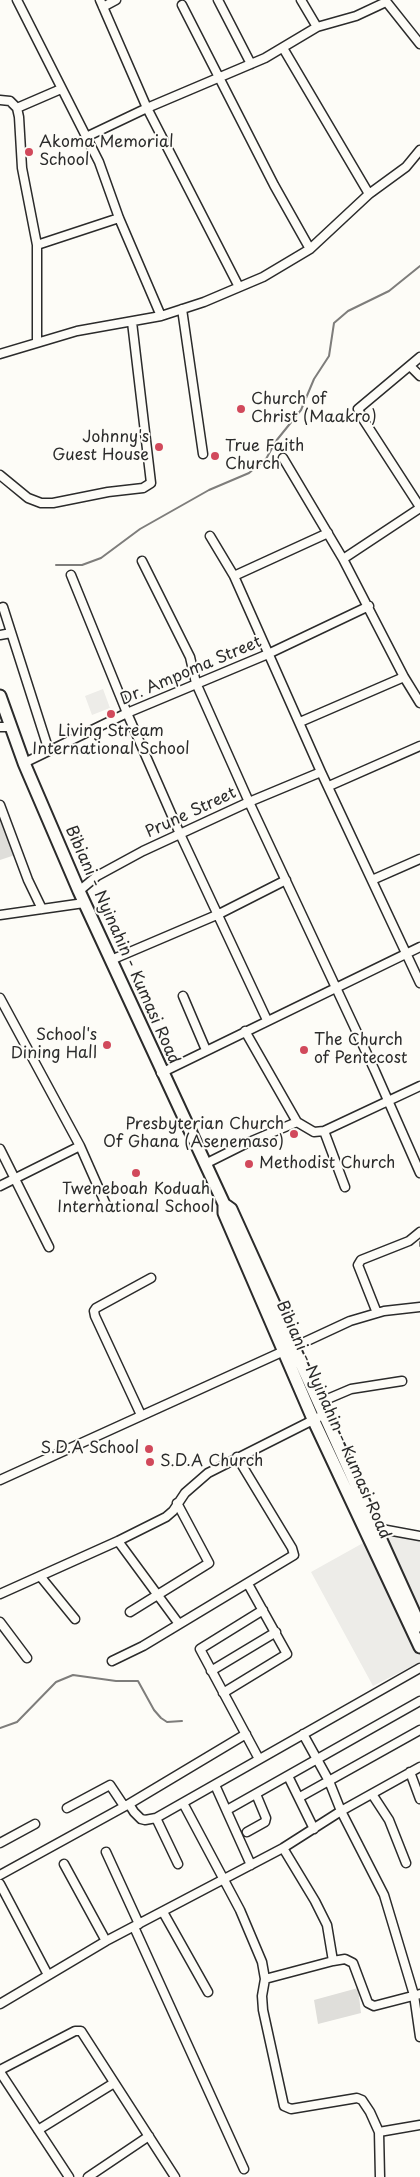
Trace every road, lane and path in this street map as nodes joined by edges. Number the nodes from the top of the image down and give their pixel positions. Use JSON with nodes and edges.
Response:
{"nodes":[{"id":1,"x":16,"y":0,"type":"edge"},
{"id":2,"x":116,"y":0,"type":"edge"},
{"id":3,"x":218,"y":0,"type":"edge"},
{"id":4,"x":301,"y":0,"type":"edge"},
{"id":5,"x":385,"y":1,"type":"edge"},
{"id":6,"x":102,"y":4,"type":"edge"},
{"id":7,"x":182,"y":5,"type":"dead end"},
{"id":8,"x":317,"y":27,"type":"junction"},
{"id":9,"x":420,"y":44,"type":"edge"},
{"id":10,"x":283,"y":48,"type":"junction"},
{"id":11,"x":251,"y":64,"type":"junction"},
{"id":12,"x":218,"y":78,"type":"junction"},
{"id":13,"x":62,"y":89,"type":"junction"},
{"id":14,"x":0,"y":100,"type":"edge"},
{"id":15,"x":17,"y":108,"type":"junction"},
{"id":16,"x":147,"y":108,"type":"junction"},
{"id":17,"x":86,"y":137,"type":"junction"},
{"id":18,"x":420,"y":150,"type":"edge"},
{"id":19,"x":369,"y":194,"type":"junction"},
{"id":20,"x":119,"y":218,"type":"junction"},
{"id":21,"x":37,"y":245,"type":"junction"},
{"id":22,"x":310,"y":249,"type":"junction"},
{"id":23,"x":239,"y":287,"type":"junction"},
{"id":24,"x":182,"y":309,"type":"junction"},
{"id":25,"x":161,"y":316,"type":"junction"},
{"id":26,"x":132,"y":322,"type":"junction"},
{"id":27,"x":37,"y":342,"type":"junction"},
{"id":28,"x":0,"y":354,"type":"edge"},
{"id":29,"x":420,"y":357,"type":"edge"},
{"id":30,"x":410,"y":366,"type":"junction"},
{"id":31,"x":420,"y":376,"type":"edge"},
{"id":32,"x":203,"y":454,"type":"dead end"},
{"id":33,"x":284,"y":458,"type":"dead end"},
{"id":34,"x":0,"y":475,"type":"edge"},
{"id":35,"x":420,"y":507,"type":"edge"},
{"id":36,"x":328,"y":533,"type":"junction"},
{"id":37,"x":210,"y":536,"type":"dead end"},
{"id":38,"x":343,"y":559,"type":"junction"},
{"id":39,"x":142,"y":561,"type":"dead end"},
{"id":40,"x":71,"y":575,"type":"dead end"},
{"id":41,"x":234,"y":576,"type":"junction"},
{"id":42,"x":369,"y":606,"type":"junction"},
{"id":43,"x":3,"y":607,"type":"dead end"},
{"id":44,"x":11,"y":633,"type":"junction"},
{"id":45,"x":0,"y":635,"type":"edge"},
{"id":46,"x":268,"y":654,"type":"junction"},
{"id":47,"x":404,"y":677,"type":"junction"},
{"id":48,"x":196,"y":683,"type":"junction"},
{"id":49,"x":0,"y":696,"type":"edge"},
{"id":50,"x":420,"y":703,"type":"edge"},
{"id":51,"x":127,"y":713,"type":"junction"},
{"id":52,"x":300,"y":722,"type":"junction"},
{"id":53,"x":5,"y":727,"type":"edge"},
{"id":54,"x":420,"y":746,"type":"edge"},
{"id":55,"x":49,"y":750,"type":"junction"},
{"id":56,"x":24,"y":763,"type":"junction"},
{"id":57,"x":321,"y":772,"type":"junction"},
{"id":58,"x":329,"y":786,"type":"junction"},
{"id":59,"x":248,"y":802,"type":"junction"},
{"id":60,"x":0,"y":805,"type":"edge"},
{"id":61,"x":180,"y":834,"type":"junction"},
{"id":62,"x":420,"y":859,"type":"edge"},
{"id":63,"x":286,"y":880,"type":"junction"},
{"id":64,"x":372,"y":880,"type":"junction"},
{"id":65,"x":79,"y":891,"type":"junction"},
{"id":66,"x":84,"y":903,"type":"junction"},
{"id":67,"x":42,"y":909,"type":"junction"},
{"id":68,"x":219,"y":914,"type":"junction"},
{"id":69,"x":0,"y":915,"type":"edge"},
{"id":70,"x":420,"y":947,"type":"edge"},
{"id":71,"x":406,"y":954,"type":"junction"},
{"id":72,"x":112,"y":960,"type":"junction"},
{"id":73,"x":420,"y":983,"type":"edge"},
{"id":74,"x":337,"y":988,"type":"junction"},
{"id":75,"x":183,"y":996,"type":"dead end"},
{"id":76,"x":0,"y":998,"type":"edge"},
{"id":77,"x":8,"y":1015,"type":"junction"},
{"id":78,"x":0,"y":1019,"type":"edge"},
{"id":79,"x":267,"y":1020,"type":"junction"},
{"id":80,"x":245,"y":1031,"type":"junction"},
{"id":81,"x":206,"y":1050,"type":"junction"},
{"id":82,"x":162,"y":1073,"type":"junction"},
{"id":83,"x":420,"y":1086,"type":"edge"},
{"id":84,"x":388,"y":1100,"type":"junction"},
{"id":85,"x":297,"y":1122,"type":"junction"},
{"id":86,"x":324,"y":1131,"type":"junction"},
{"id":87,"x":80,"y":1146,"type":"junction"},
{"id":88,"x":0,"y":1149,"type":"edge"},
{"id":89,"x":205,"y":1164,"type":"junction"},
{"id":90,"x":420,"y":1173,"type":"edge"},
{"id":91,"x":15,"y":1178,"type":"junction"},
{"id":92,"x":0,"y":1186,"type":"edge"},
{"id":93,"x":345,"y":1187,"type":"dead end"},
{"id":94,"x":107,"y":1207,"type":"dead end"},
{"id":95,"x":420,"y":1232,"type":"edge"},
{"id":96,"x":49,"y":1247,"type":"dead end"},
{"id":97,"x":151,"y":1278,"type":"dead end"},
{"id":98,"x":420,"y":1307,"type":"edge"},
{"id":99,"x":377,"y":1313,"type":"junction"},
{"id":100,"x":289,"y":1349,"type":"junction"},
{"id":101,"x":402,"y":1381,"type":"dead end"},
{"id":102,"x":318,"y":1403,"type":"junction"},
{"id":103,"x":141,"y":1415,"type":"junction"},
{"id":104,"x":318,"y":1417,"type":"junction"},
{"id":105,"x":237,"y":1457,"type":"junction"},
{"id":106,"x":0,"y":1480,"type":"edge"},
{"id":107,"x":177,"y":1503,"type":"junction"},
{"id":108,"x":376,"y":1528,"type":"junction"},
{"id":109,"x":420,"y":1536,"type":"edge"},
{"id":110,"x":118,"y":1542,"type":"junction"},
{"id":111,"x":40,"y":1576,"type":"junction"},
{"id":112,"x":248,"y":1584,"type":"junction"},
{"id":113,"x":0,"y":1594,"type":"edge"},
{"id":114,"x":158,"y":1594,"type":"junction"},
{"id":115,"x":263,"y":1610,"type":"junction"},
{"id":116,"x":130,"y":1612,"type":"dead end"},
{"id":117,"x":75,"y":1619,"type":"dead end"},
{"id":118,"x":0,"y":1622,"type":"edge"},
{"id":119,"x":180,"y":1624,"type":"junction"},
{"id":120,"x":420,"y":1626,"type":"edge"},
{"id":121,"x":276,"y":1632,"type":"junction"},
{"id":122,"x":420,"y":1647,"type":"edge"},
{"id":123,"x":27,"y":1658,"type":"dead end"},
{"id":124,"x":112,"y":1661,"type":"dead end"},
{"id":125,"x":420,"y":1668,"type":"edge"},
{"id":126,"x":211,"y":1671,"type":"junction"},
{"id":127,"x":223,"y":1693,"type":"junction"},
{"id":128,"x":420,"y":1701,"type":"edge"},
{"id":129,"x":420,"y":1730,"type":"edge"},
{"id":130,"x":246,"y":1734,"type":"junction"},
{"id":131,"x":303,"y":1734,"type":"junction"},
{"id":132,"x":259,"y":1759,"type":"junction"},
{"id":133,"x":317,"y":1760,"type":"junction"},
{"id":134,"x":420,"y":1767,"type":"edge"},
{"id":135,"x":410,"y":1772,"type":"junction"},
{"id":136,"x":288,"y":1776,"type":"junction"},
{"id":137,"x":329,"y":1781,"type":"junction"},
{"id":138,"x":215,"y":1785,"type":"junction"},
{"id":139,"x":256,"y":1794,"type":"junction"},
{"id":140,"x":372,"y":1794,"type":"junction"},
{"id":141,"x":300,"y":1797,"type":"junction"},
{"id":142,"x":420,"y":1800,"type":"edge"},
{"id":143,"x":183,"y":1803,"type":"junction"},
{"id":144,"x":127,"y":1805,"type":"junction"},
{"id":145,"x":67,"y":1808,"type":"dead end"},
{"id":146,"x":227,"y":1810,"type":"junction"},
{"id":147,"x":341,"y":1811,"type":"junction"},
{"id":148,"x":156,"y":1818,"type":"junction"},
{"id":149,"x":35,"y":1824,"type":"dead end"},
{"id":150,"x":314,"y":1829,"type":"junction"},
{"id":151,"x":247,"y":1832,"type":"dead end"},
{"id":152,"x":0,"y":1843,"type":"edge"},
{"id":153,"x":283,"y":1848,"type":"junction"},
{"id":154,"x":106,"y":1852,"type":"dead end"},
{"id":155,"x":406,"y":1863,"type":"dead end"},
{"id":156,"x":64,"y":1864,"type":"dead end"},
{"id":157,"x":178,"y":1864,"type":"dead end"},
{"id":158,"x":251,"y":1865,"type":"junction"},
{"id":159,"x":0,"y":1875,"type":"edge"},
{"id":160,"x":223,"y":1880,"type":"junction"},
{"id":161,"x":0,"y":1884,"type":"edge"},
{"id":162,"x":163,"y":1912,"type":"junction"},
{"id":163,"x":137,"y":1926,"type":"junction"},
{"id":164,"x":106,"y":1941,"type":"junction"},
{"id":165,"x":334,"y":1961,"type":"junction"},
{"id":166,"x":48,"y":1975,"type":"junction"},
{"id":167,"x":265,"y":1979,"type":"junction"},
{"id":168,"x":208,"y":1992,"type":"dead end"},
{"id":169,"x":417,"y":1994,"type":"edge"},
{"id":170,"x":0,"y":2004,"type":"edge"},
{"id":171,"x":420,"y":2037,"type":"edge"},
{"id":172,"x":0,"y":2071,"type":"edge"},
{"id":173,"x":114,"y":2082,"type":"junction"},
{"id":174,"x":420,"y":2125,"type":"edge"},
{"id":175,"x":38,"y":2130,"type":"junction"},
{"id":176,"x":379,"y":2132,"type":"junction"},
{"id":177,"x":149,"y":2136,"type":"junction"},
{"id":178,"x":244,"y":2169,"type":"dead end"},
{"id":179,"x":68,"y":2177,"type":"edge"},
{"id":180,"x":88,"y":2177,"type":"edge"},
{"id":181,"x":175,"y":2177,"type":"edge"},
{"id":182,"x":380,"y":2177,"type":"edge"}],
"edges":[{"from":1,"to":13,"type":"street"},
{"from":2,"to":6,"type":"street"},
{"from":3,"to":11,"type":"street"},
{"from":4,"to":8,"type":"street"},
{"from":5,"to":8,"type":"street"},
{"from":5,"to":9,"type":"street"},
{"from":6,"to":16,"type":"street"},
{"from":7,"to":12,"type":"street"},
{"from":8,"to":10,"type":"street"},
{"from":10,"to":11,"type":"street"},
{"from":10,"to":19,"type":"street"},
{"from":11,"to":12,"type":"street"},
{"from":12,"to":16,"type":"street"},
{"from":12,"to":22,"type":"street"},
{"from":13,"to":15,"type":"street"},
{"from":13,"to":17,"type":"street"},
{"from":14,"to":15,"type":"street"},
{"from":15,"to":21,"type":"street"},
{"from":16,"to":17,"type":"street"},
{"from":16,"to":23,"type":"street"},
{"from":17,"to":20,"type":"street"},
{"from":18,"to":19,"type":"street"},
{"from":19,"to":22,"type":"street"},
{"from":20,"to":21,"type":"street"},
{"from":20,"to":25,"type":"street"},
{"from":21,"to":27,"type":"street"},
{"from":22,"to":23,"type":"street"},
{"from":23,"to":24,"type":"street"},
{"from":24,"to":25,"type":"street"},
{"from":24,"to":32,"type":"street"},
{"from":25,"to":26,"type":"street"},
{"from":26,"to":27,"type":"street"},
{"from":26,"to":34,"type":"street"},
{"from":27,"to":28,"type":"street"},
{"from":29,"to":30,"type":"street"},
{"from":30,"to":31,"type":"street"},
{"from":30,"to":35,"type":"street"},
{"from":33,"to":36,"type":"street"},
{"from":35,"to":38,"type":"street"},
{"from":36,"to":38,"type":"street"},
{"from":36,"to":41,"type":"street"},
{"from":37,"to":41,"type":"street"},
{"from":38,"to":42,"type":"street"},
{"from":39,"to":48,"type":"street"},
{"from":40,"to":51,"type":"street"},
{"from":41,"to":46,"type":"street"},
{"from":42,"to":46,"type":"street","name":"Dr. Ampoma Street"},
{"from":42,"to":47,"type":"street"},
{"from":43,"to":44,"type":"street"},
{"from":44,"to":45,"type":"street"},
{"from":44,"to":55,"type":"street"},
{"from":46,"to":48,"type":"street","name":"Dr. Ampoma Street"},
{"from":46,"to":52,"type":"street"},
{"from":47,"to":50,"type":"street"},
{"from":47,"to":52,"type":"street"},
{"from":48,"to":51,"type":"street","name":"Dr. Ampoma Street"},
{"from":48,"to":59,"type":"street"},
{"from":49,"to":53,"type":"main road","name":"Bibiani - Nyinahin - Kumasi Road"},
{"from":51,"to":55,"type":"street","name":"Dr. Ampoma Street"},
{"from":51,"to":61,"type":"street"},
{"from":52,"to":57,"type":"street"},
{"from":53,"to":56,"type":"main road","name":"Bibiani - Nyinahin - Kumasi Road"},
{"from":54,"to":58,"type":"street"},
{"from":55,"to":56,"type":"street","name":"Dr. Ampoma Street"},
{"from":56,"to":65,"type":"main road","name":"Bibiani - Nyinahin - Kumasi Road"},
{"from":57,"to":58,"type":"street"},
{"from":57,"to":59,"type":"street","name":"Prune Street"},
{"from":58,"to":64,"type":"street"},
{"from":59,"to":61,"type":"street","name":"Prune Street"},
{"from":59,"to":63,"type":"street"},
{"from":60,"to":67,"type":"street"},
{"from":61,"to":65,"type":"street","name":"Prune Street"},
{"from":61,"to":68,"type":"street"},
{"from":62,"to":64,"type":"street"},
{"from":63,"to":68,"type":"street"},
{"from":63,"to":74,"type":"street"},
{"from":64,"to":71,"type":"street"},
{"from":65,"to":66,"type":"main road","name":"Bibiani - Nyinahin - Kumasi Road"},
{"from":66,"to":67,"type":"street"},
{"from":66,"to":72,"type":"main road","name":"Bibiani - Nyinahin - Kumasi Road"},
{"from":67,"to":69,"type":"street"},
{"from":68,"to":72,"type":"street"},
{"from":68,"to":79,"type":"street"},
{"from":70,"to":71,"type":"street"},
{"from":71,"to":73,"type":"street"},
{"from":71,"to":74,"type":"street"},
{"from":72,"to":82,"type":"main road","name":"Bibiani - Nyinahin - Kumasi Road"},
{"from":74,"to":79,"type":"street"},
{"from":74,"to":84,"type":"street"},
{"from":75,"to":81,"type":"street"},
{"from":76,"to":77,"type":"street"},
{"from":77,"to":78,"type":"street"},
{"from":77,"to":87,"type":"street"},
{"from":79,"to":80,"type":"street"},
{"from":80,"to":81,"type":"street"},
{"from":80,"to":85,"type":"street"},
{"from":81,"to":82,"type":"street"},
{"from":82,"to":89,"type":"main road","name":"Bibiani - Nyinahin - Kumasi Road"},
{"from":83,"to":84,"type":"street"},
{"from":84,"to":86,"type":"street"},
{"from":84,"to":90,"type":"street"},
{"from":85,"to":86,"type":"street"},
{"from":85,"to":89,"type":"street"},
{"from":86,"to":93,"type":"street"},
{"from":87,"to":91,"type":"street"},
{"from":87,"to":94,"type":"street"},
{"from":88,"to":91,"type":"street"},
{"from":89,"to":100,"type":"main road","name":"Bibiani - Nyinahin - Kumasi Road"},
{"from":91,"to":92,"type":"street"},
{"from":91,"to":96,"type":"street"},
{"from":95,"to":99,"type":"street"},
{"from":97,"to":103,"type":"street"},
{"from":98,"to":99,"type":"street"},
{"from":99,"to":100,"type":"street"},
{"from":100,"to":102,"type":"main road","name":"Bibiani - Nyinahin - Kumasi Road"},
{"from":100,"to":103,"type":"street"},
{"from":100,"to":104,"type":"main road","name":"Bibiani - Nyinahin - Kumasi Road"},
{"from":101,"to":102,"type":"street"},
{"from":102,"to":104,"type":"main road","name":"Bibiani - Nyinahin - Kumasi Road"},
{"from":103,"to":106,"type":"street"},
{"from":104,"to":105,"type":"street"},
{"from":104,"to":108,"type":"main road","name":"Bibiani - Nyinahin - Kumasi Road"},
{"from":104,"to":122,"type":"main road","name":"Bibiani - Nyinahin - Kumasi Road"},
{"from":105,"to":107,"type":"street"},
{"from":105,"to":112,"type":"street"},
{"from":107,"to":110,"type":"street"},
{"from":107,"to":114,"type":"street"},
{"from":108,"to":109,"type":"street"},
{"from":108,"to":120,"type":"main road","name":"Bibiani - Nyinahin - Kumasi Road"},
{"from":110,"to":111,"type":"street"},
{"from":110,"to":114,"type":"street"},
{"from":111,"to":113,"type":"street"},
{"from":111,"to":117,"type":"street"},
{"from":112,"to":115,"type":"street"},
{"from":112,"to":119,"type":"street"},
{"from":114,"to":116,"type":"street"},
{"from":114,"to":119,"type":"street"},
{"from":115,"to":121,"type":"street"},
{"from":115,"to":126,"type":"street"},
{"from":118,"to":123,"type":"street"},
{"from":119,"to":124,"type":"street"},
{"from":121,"to":126,"type":"street"},
{"from":121,"to":127,"type":"street"},
{"from":125,"to":131,"type":"street"},
{"from":126,"to":127,"type":"street"},
{"from":127,"to":130,"type":"street"},
{"from":128,"to":133,"type":"street"},
{"from":129,"to":137,"type":"street"},
{"from":130,"to":132,"type":"street"},
{"from":130,"to":144,"type":"street"},
{"from":131,"to":132,"type":"street"},
{"from":131,"to":133,"type":"street"},
{"from":132,"to":138,"type":"street"},
{"from":133,"to":136,"type":"street"},
{"from":133,"to":137,"type":"street"},
{"from":134,"to":135,"type":"street"},
{"from":135,"to":140,"type":"street"},
{"from":135,"to":142,"type":"street"},
{"from":136,"to":139,"type":"street"},
{"from":136,"to":141,"type":"street"},
{"from":137,"to":141,"type":"street"},
{"from":137,"to":147,"type":"street"},
{"from":138,"to":143,"type":"street"},
{"from":138,"to":146,"type":"street"},
{"from":139,"to":146,"type":"street"},
{"from":139,"to":151,"type":"street"},
{"from":140,"to":147,"type":"street"},
{"from":140,"to":155,"type":"street"},
{"from":141,"to":150,"type":"street"},
{"from":143,"to":148,"type":"street"},
{"from":143,"to":160,"type":"street"},
{"from":144,"to":145,"type":"street"},
{"from":144,"to":148,"type":"street"},
{"from":144,"to":159,"type":"street"},
{"from":146,"to":158,"type":"street"},
{"from":147,"to":150,"type":"street"},
{"from":147,"to":169,"type":"street"},
{"from":148,"to":157,"type":"street"},
{"from":149,"to":152,"type":"street"},
{"from":150,"to":153,"type":"street"},
{"from":153,"to":158,"type":"street"},
{"from":153,"to":165,"type":"street"},
{"from":154,"to":163,"type":"street"},
{"from":156,"to":164,"type":"street"},
{"from":158,"to":160,"type":"street"},
{"from":160,"to":162,"type":"street"},
{"from":160,"to":167,"type":"street"},
{"from":161,"to":166,"type":"street"},
{"from":162,"to":163,"type":"street"},
{"from":162,"to":168,"type":"street"},
{"from":163,"to":164,"type":"street"},
{"from":163,"to":178,"type":"street"},
{"from":164,"to":166,"type":"street"},
{"from":165,"to":167,"type":"street"},
{"from":165,"to":169,"type":"street"},
{"from":166,"to":170,"type":"street"},
{"from":167,"to":176,"type":"street"},
{"from":169,"to":171,"type":"street"},
{"from":172,"to":173,"type":"street"},
{"from":172,"to":175,"type":"street"},
{"from":173,"to":175,"type":"street"},
{"from":173,"to":177,"type":"street"},
{"from":174,"to":176,"type":"street"},
{"from":175,"to":179,"type":"street"},
{"from":176,"to":182,"type":"street"},
{"from":177,"to":180,"type":"street"},
{"from":177,"to":181,"type":"street"}]}
